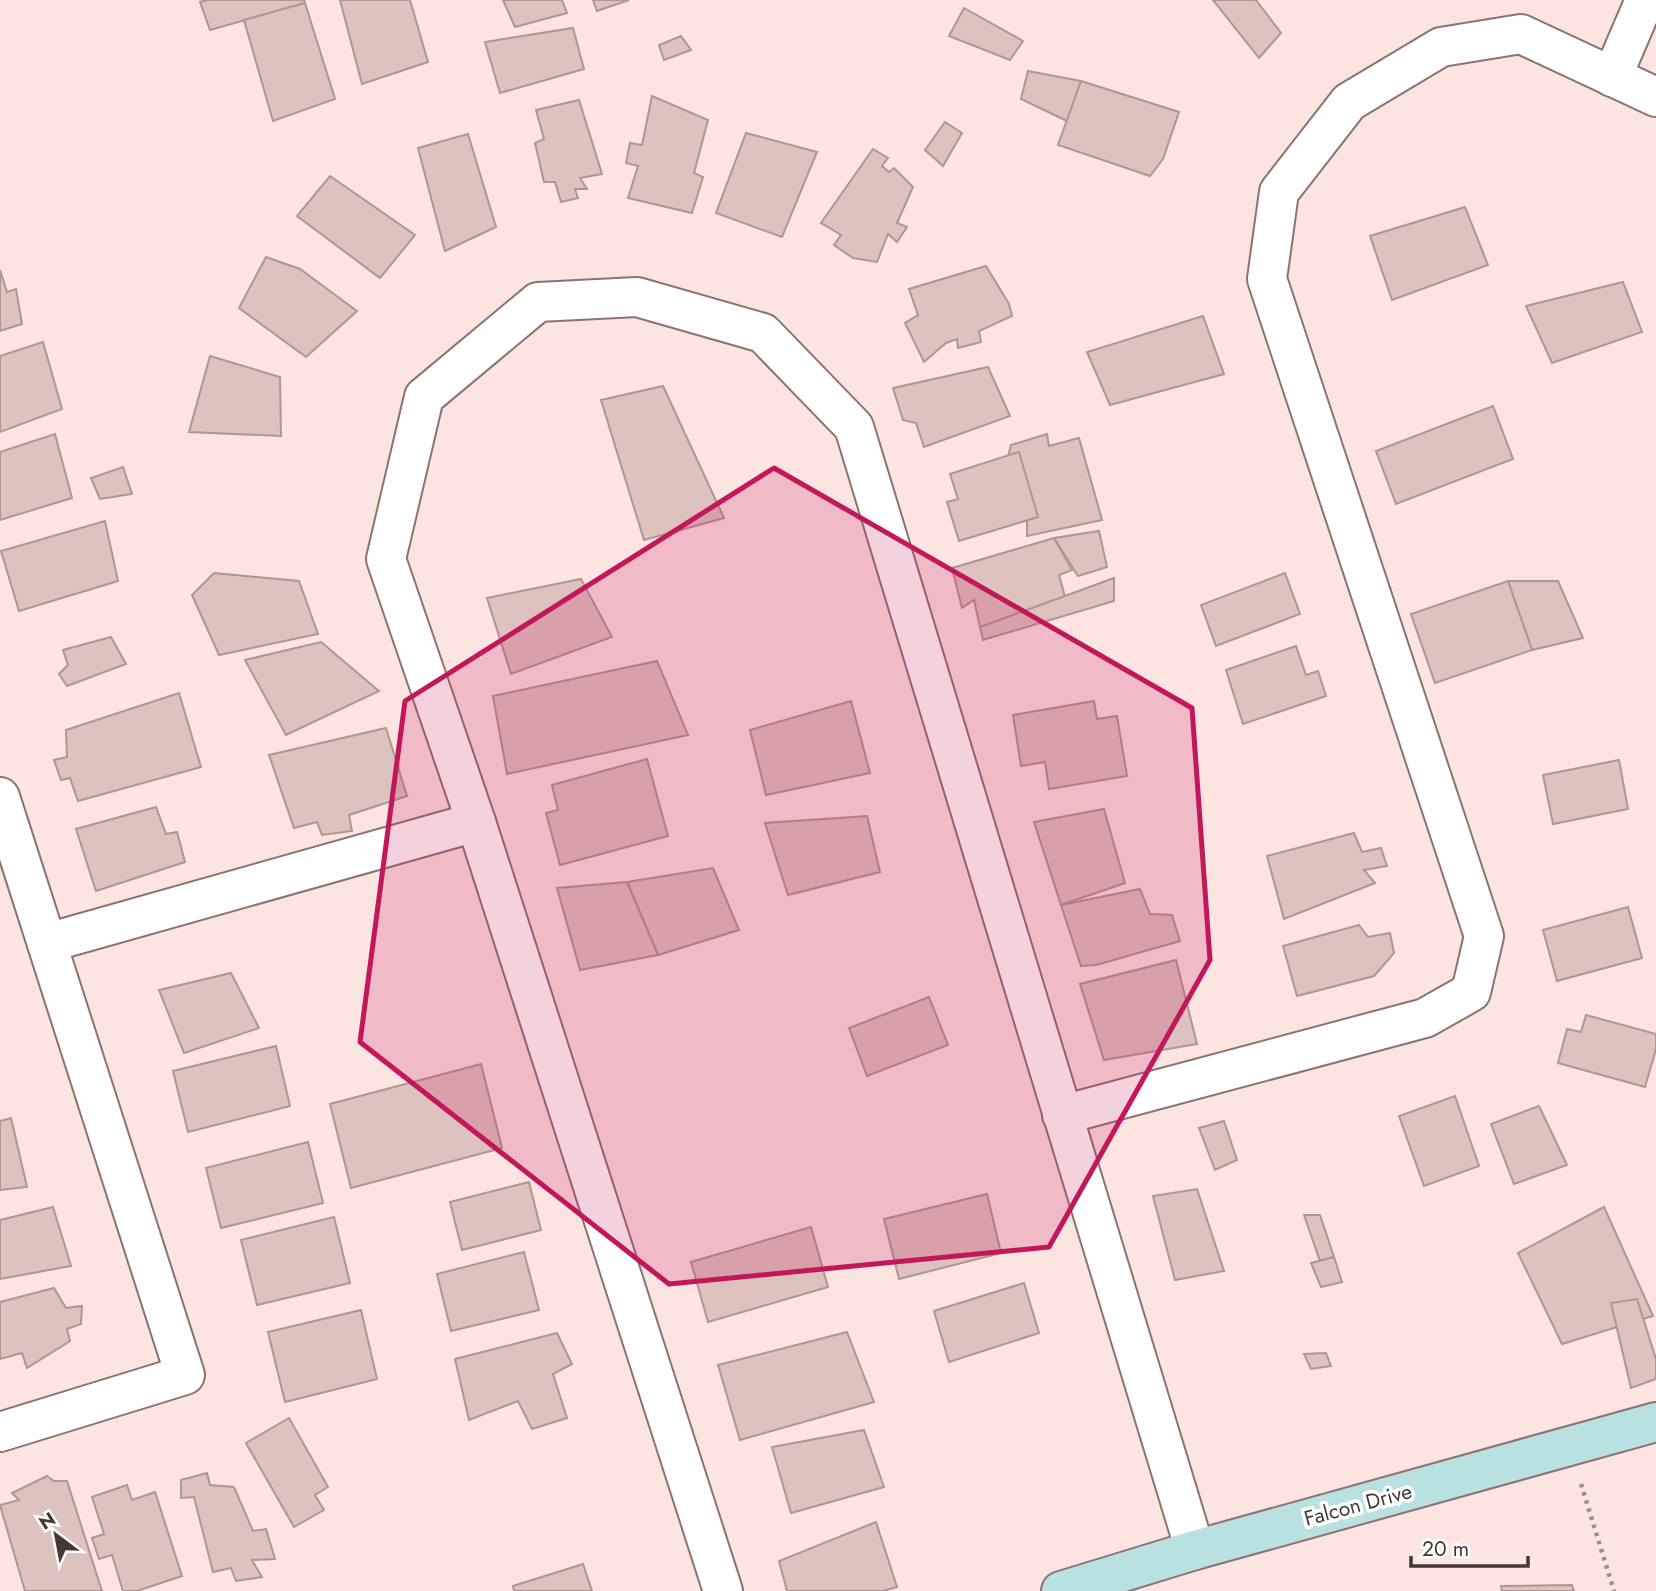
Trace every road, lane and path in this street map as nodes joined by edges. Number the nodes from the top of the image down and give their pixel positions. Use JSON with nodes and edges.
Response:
{"nodes":[{"id":1,"x":1645,"y":0,"type":"edge"},
{"id":2,"x":1612,"y":77,"type":"junction"},
{"id":3,"x":1656,"y":97,"type":"edge"},
{"id":4,"x":0,"y":797,"type":"edge"},
{"id":5,"x":476,"y":822,"type":"junction"},
{"id":6,"x":47,"y":943,"type":"junction"},
{"id":7,"x":1062,"y":1115,"type":"junction"},
{"id":8,"x":1656,"y":1422,"type":"edge"},
{"id":9,"x":0,"y":1432,"type":"edge"},
{"id":10,"x":1569,"y":1446,"type":"junction"},
{"id":11,"x":1195,"y":1550,"type":"junction"},
{"id":12,"x":723,"y":1591,"type":"edge"},
{"id":13,"x":1061,"y":1591,"type":"edge"},
{"id":14,"x":1614,"y":1591,"type":"edge"}],
"edges":[{"from":1,"to":2,"type":"street"},
{"from":2,"to":3,"type":"street"},
{"from":2,"to":7,"type":"street"},
{"from":4,"to":6,"type":"street"},
{"from":5,"to":6,"type":"street"},
{"from":5,"to":7,"type":"street"},
{"from":5,"to":12,"type":"street"},
{"from":6,"to":9,"type":"street"},
{"from":7,"to":11,"type":"street"},
{"from":8,"to":10,"type":"street","name":"Falcon Drive"},
{"from":10,"to":11,"type":"street","name":"Falcon Drive"},
{"from":10,"to":14,"type":"path"},
{"from":11,"to":13,"type":"street","name":"Falcon Drive"}]}
